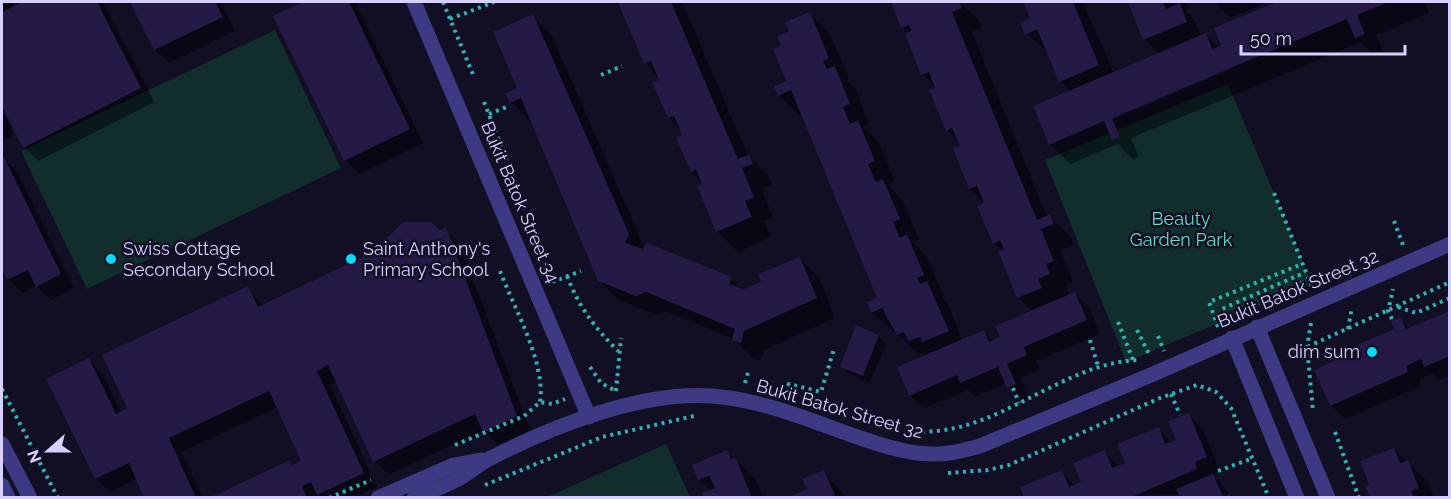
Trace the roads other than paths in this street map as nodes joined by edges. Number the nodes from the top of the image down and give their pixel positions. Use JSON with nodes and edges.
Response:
{"nodes":[{"id":1,"x":414,"y":2,"type":"edge"},
{"id":2,"x":1449,"y":244,"type":"edge"},
{"id":3,"x":1257,"y":327,"type":"junction"},
{"id":4,"x":1227,"y":331,"type":"junction"},
{"id":5,"x":589,"y":417,"type":"junction"},
{"id":6,"x":1305,"y":443,"type":"junction"},
{"id":7,"x":2,"y":444,"type":"edge"},
{"id":8,"x":1279,"y":453,"type":"junction"},
{"id":9,"x":489,"y":458,"type":"junction"},
{"id":10,"x":2,"y":485,"type":"edge"},
{"id":11,"x":8,"y":498,"type":"edge"},
{"id":12,"x":30,"y":498,"type":"edge"},
{"id":13,"x":378,"y":498,"type":"edge"},
{"id":14,"x":414,"y":498,"type":"edge"},
{"id":15,"x":1297,"y":498,"type":"edge"},
{"id":16,"x":1328,"y":498,"type":"edge"}],
"edges":[{"from":1,"to":5,"type":"street","name":"Bukit Batok Street 34"},
{"from":2,"to":3,"type":"street","name":"Bukit Batok Street 32"},
{"from":3,"to":4,"type":"street","name":"Bukit Batok Street 32"},
{"from":3,"to":6,"type":"street"},
{"from":4,"to":5,"type":"street","name":"Bukit Batok Street 32"},
{"from":4,"to":8,"type":"street"},
{"from":5,"to":9,"type":"street","name":"Bukit Batok Street 32"},
{"from":6,"to":8,"type":"street"},
{"from":6,"to":16,"type":"street"},
{"from":7,"to":12,"type":"street"},
{"from":8,"to":15,"type":"street"},
{"from":9,"to":13,"type":"street"},
{"from":9,"to":14,"type":"street","name":"Bukit Batok Street 32"},
{"from":10,"to":11,"type":"street"}]}
